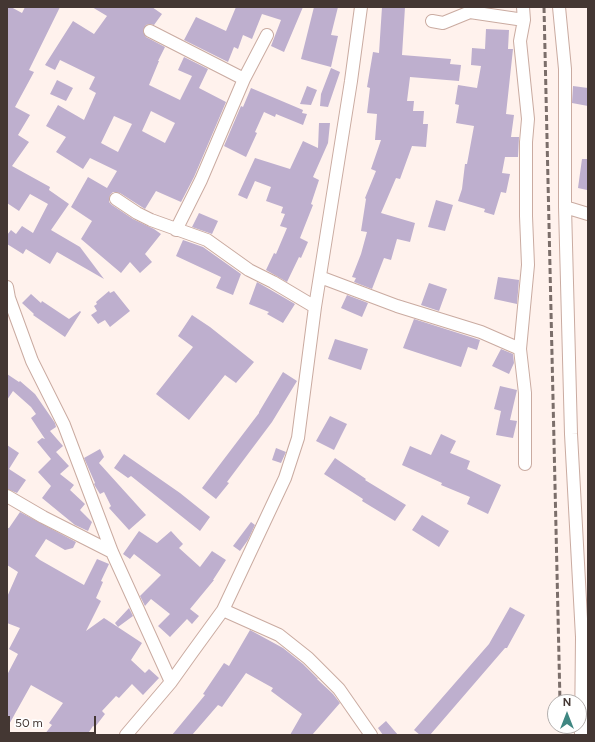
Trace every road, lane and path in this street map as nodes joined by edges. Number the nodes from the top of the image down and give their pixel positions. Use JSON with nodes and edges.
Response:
{"nodes":[{"id":1,"x":361,"y":7,"type":"edge"},
{"id":2,"x":523,"y":7,"type":"edge"},
{"id":3,"x":559,"y":7,"type":"edge"},
{"id":4,"x":524,"y":20,"type":"junction"},
{"id":5,"x":432,"y":21,"type":"dead end"},
{"id":6,"x":150,"y":31,"type":"dead end"},
{"id":7,"x":267,"y":35,"type":"dead end"},
{"id":8,"x":244,"y":79,"type":"junction"},
{"id":9,"x":116,"y":199,"type":"dead end"},
{"id":10,"x":565,"y":207,"type":"junction"},
{"id":11,"x":588,"y":214,"type":"edge"},
{"id":12,"x":176,"y":230,"type":"junction"},
{"id":13,"x":320,"y":277,"type":"junction"},
{"id":14,"x":7,"y":287,"type":"edge"},
{"id":15,"x":315,"y":307,"type":"junction"},
{"id":16,"x":520,"y":349,"type":"junction"},
{"id":17,"x":525,"y":464,"type":"dead end"},
{"id":18,"x":7,"y":496,"type":"edge"},
{"id":19,"x":112,"y":552,"type":"junction"},
{"id":20,"x":583,"y":564,"type":"edge"},
{"id":21,"x":224,"y":610,"type":"junction"},
{"id":22,"x":171,"y":682,"type":"junction"},
{"id":23,"x":126,"y":735,"type":"edge"},
{"id":24,"x":371,"y":735,"type":"edge"},
{"id":25,"x":581,"y":735,"type":"edge"}],
"edges":[{"from":1,"to":13,"type":"street"},
{"from":2,"to":4,"type":"street"},
{"from":3,"to":10,"type":"street"},
{"from":4,"to":5,"type":"street"},
{"from":4,"to":16,"type":"street"},
{"from":6,"to":8,"type":"street"},
{"from":7,"to":8,"type":"street"},
{"from":8,"to":12,"type":"street"},
{"from":9,"to":12,"type":"street"},
{"from":10,"to":11,"type":"street"},
{"from":10,"to":20,"type":"street"},
{"from":12,"to":15,"type":"street"},
{"from":13,"to":15,"type":"street"},
{"from":13,"to":16,"type":"street"},
{"from":14,"to":19,"type":"street"},
{"from":15,"to":21,"type":"street"},
{"from":16,"to":17,"type":"street"},
{"from":18,"to":19,"type":"street"},
{"from":19,"to":22,"type":"street"},
{"from":20,"to":25,"type":"street"},
{"from":21,"to":22,"type":"street"},
{"from":21,"to":24,"type":"street"},
{"from":22,"to":23,"type":"street"}]}
